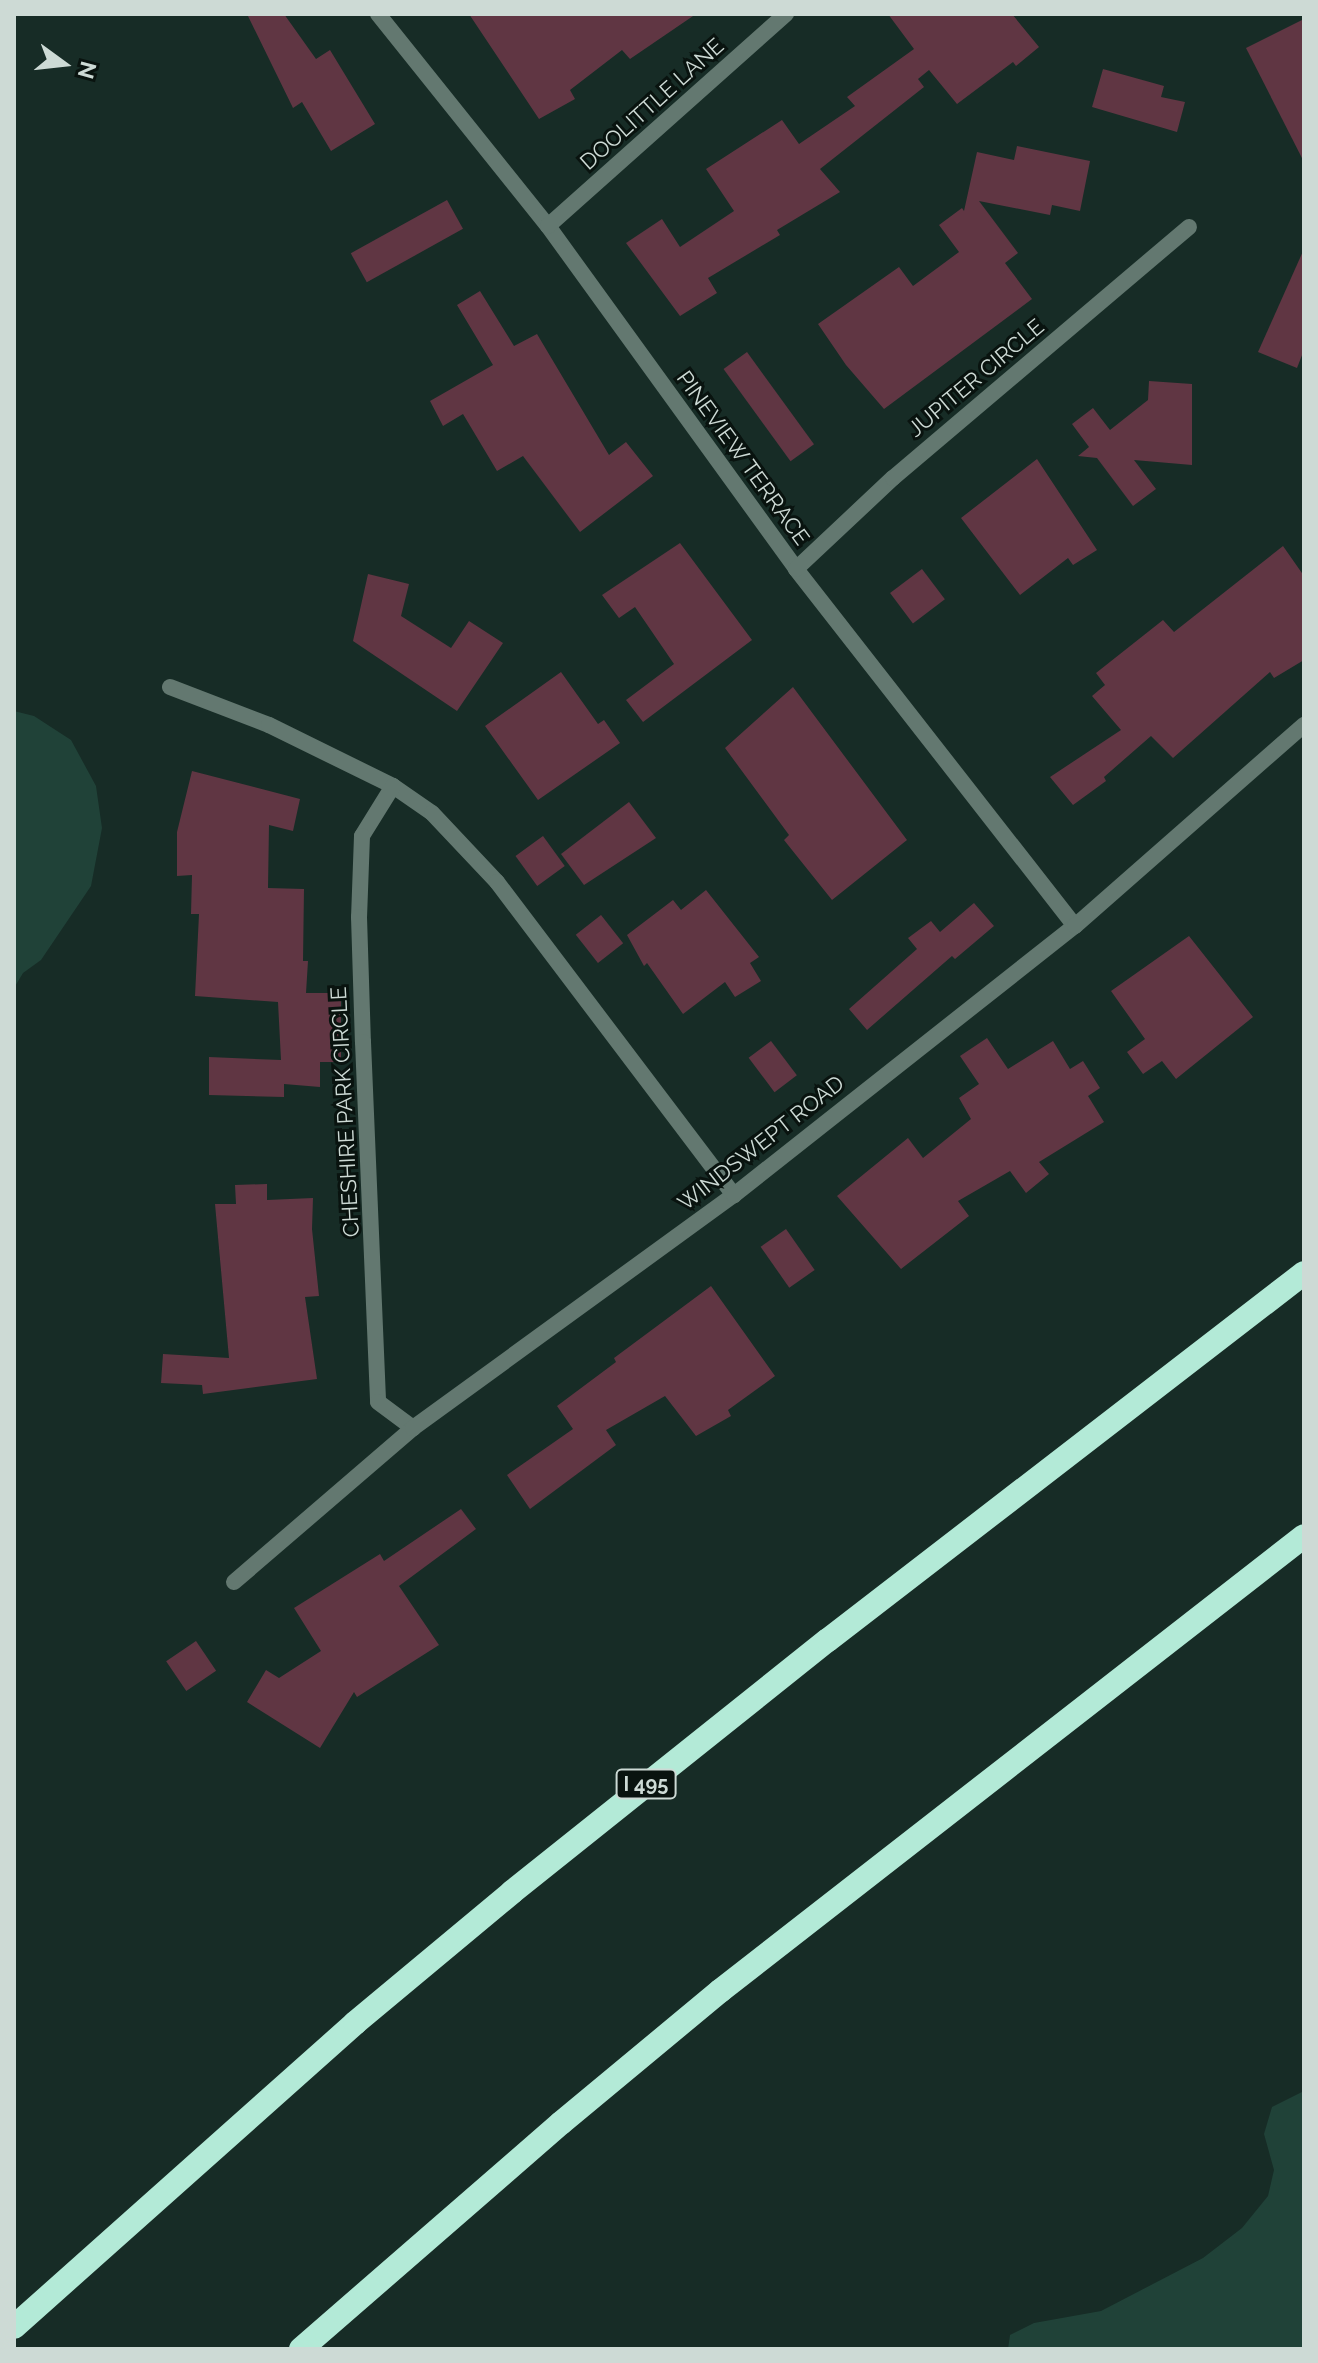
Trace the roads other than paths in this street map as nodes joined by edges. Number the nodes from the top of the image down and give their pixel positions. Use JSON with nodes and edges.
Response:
{"nodes":[{"id":1,"x":378,"y":14,"type":"edge"},
{"id":2,"x":786,"y":14,"type":"edge"},
{"id":3,"x":548,"y":226,"type":"junction"},
{"id":4,"x":1189,"y":227,"type":"dead end"},
{"id":5,"x":796,"y":569,"type":"junction"},
{"id":6,"x":170,"y":687,"type":"dead end"},
{"id":7,"x":1304,"y":725,"type":"edge"},
{"id":8,"x":393,"y":786,"type":"junction"},
{"id":9,"x":1075,"y":926,"type":"junction"},
{"id":10,"x":734,"y":1195,"type":"junction"},
{"id":11,"x":1304,"y":1273,"type":"edge"},
{"id":12,"x":413,"y":1428,"type":"junction"},
{"id":13,"x":1304,"y":1536,"type":"edge"},
{"id":14,"x":234,"y":1582,"type":"dead end"},
{"id":15,"x":14,"y":2327,"type":"edge"},
{"id":16,"x":301,"y":2349,"type":"edge"}],
"edges":[{"from":1,"to":3,"type":"street","name":"PINEVIEW TERRACE"},
{"from":2,"to":3,"type":"street","name":"DOOLITTLE LANE"},
{"from":3,"to":5,"type":"street","name":"PINEVIEW TERRACE"},
{"from":4,"to":5,"type":"street","name":"JUPITER CIRCLE"},
{"from":5,"to":9,"type":"street","name":"PINEVIEW TERRACE"},
{"from":6,"to":8,"type":"street"},
{"from":7,"to":9,"type":"street","name":"WINDSWEPT ROAD"},
{"from":8,"to":10,"type":"street"},
{"from":8,"to":12,"type":"street","name":"CHESHIRE PARK CIRCLE"},
{"from":9,"to":10,"type":"street","name":"WINDSWEPT ROAD"},
{"from":10,"to":12,"type":"street","name":"WINDSWEPT ROAD"},
{"from":11,"to":15,"type":"highway","number":"I 495"},
{"from":12,"to":14,"type":"street","name":"WINDSWEPT ROAD"},
{"from":13,"to":16,"type":"highway"}]}
